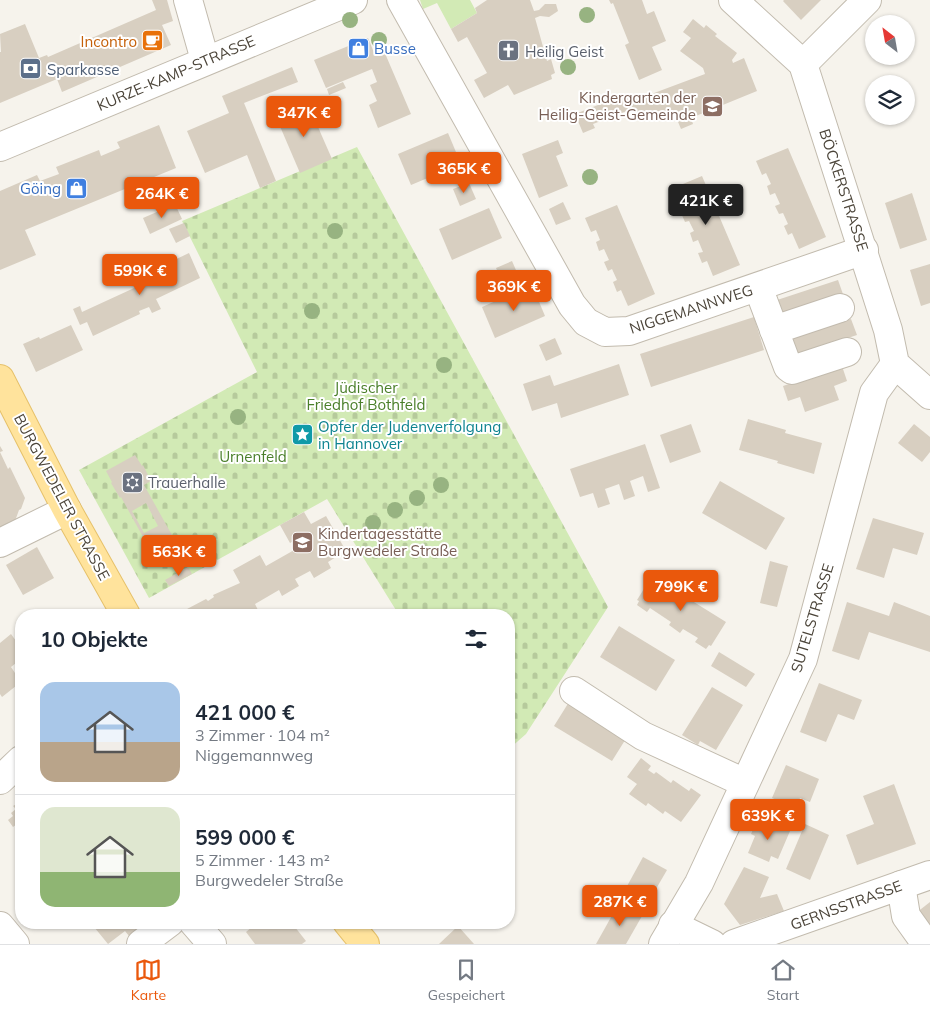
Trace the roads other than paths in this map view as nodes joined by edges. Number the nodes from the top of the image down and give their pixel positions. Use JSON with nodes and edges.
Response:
{"nodes":[{"id":1,"x":188,"y":0,"type":"edge"},
{"id":2,"x":352,"y":0,"type":"edge"},
{"id":3,"x":401,"y":0,"type":"edge"},
{"id":4,"x":733,"y":0,"type":"edge"},
{"id":5,"x":866,"y":0,"type":"edge"},
{"id":6,"x":205,"y":60,"type":"junction"},
{"id":7,"x":803,"y":64,"type":"junction"},
{"id":8,"x":0,"y":147,"type":"edge"},
{"id":9,"x":864,"y":250,"type":"junction"},
{"id":10,"x":758,"y":287,"type":"junction"},
{"id":11,"x":840,"y":308,"type":"dead end"},
{"id":12,"x":774,"y":330,"type":"junction"},
{"id":13,"x":847,"y":352,"type":"dead end"},
{"id":14,"x":895,"y":364,"type":"junction"},
{"id":15,"x":0,"y":379,"type":"edge"},
{"id":16,"x":930,"y":396,"type":"edge"},
{"id":17,"x":67,"y":510,"type":"junction"},
{"id":18,"x":0,"y":543,"type":"edge"},
{"id":19,"x":123,"y":609,"type":"edge"},
{"id":20,"x":574,"y":691,"type":"dead end"},
{"id":21,"x":15,"y":766,"type":"edge"},
{"id":22,"x":0,"y":780,"type":"edge"},
{"id":23,"x":745,"y":783,"type":"junction"},
{"id":24,"x":930,"y":875,"type":"edge"},
{"id":25,"x":901,"y":886,"type":"junction"},
{"id":26,"x":0,"y":926,"type":"edge"},
{"id":27,"x":161,"y":929,"type":"edge"},
{"id":28,"x":199,"y":929,"type":"edge"},
{"id":29,"x":353,"y":929,"type":"edge"},
{"id":30,"x":668,"y":935,"type":"edge"},
{"id":31,"x":15,"y":944,"type":"edge"},
{"id":32,"x":141,"y":944,"type":"edge"},
{"id":33,"x":212,"y":944,"type":"edge"},
{"id":34,"x":366,"y":944,"type":"edge"},
{"id":35,"x":712,"y":944,"type":"edge"},
{"id":36,"x":734,"y":944,"type":"edge"},
{"id":37,"x":926,"y":944,"type":"edge"}],
"edges":[{"from":1,"to":6,"type":"street"},
{"from":2,"to":6,"type":"street","name":"KURZE-KAMP-STRASSE"},
{"from":3,"to":10,"type":"street","name":"NIGGEMANNWEG"},
{"from":4,"to":7,"type":"street","name":"BÖCKERSTRASSE"},
{"from":5,"to":7,"type":"street"},
{"from":6,"to":8,"type":"street","name":"KURZE-KAMP-STRASSE"},
{"from":7,"to":9,"type":"street","name":"BÖCKERSTRASSE"},
{"from":9,"to":10,"type":"street","name":"NIGGEMANNWEG"},
{"from":9,"to":14,"type":"street","name":"BÖCKERSTRASSE"},
{"from":10,"to":12,"type":"street"},
{"from":11,"to":12,"type":"street"},
{"from":12,"to":13,"type":"street"},
{"from":14,"to":16,"type":"street"},
{"from":14,"to":23,"type":"street","name":"SUTELSTRASSE"},
{"from":15,"to":17,"type":"main road","name":"BURGWEDELER STRASSE"},
{"from":17,"to":18,"type":"street"},
{"from":17,"to":19,"type":"main road","name":"BURGWEDELER STRASSE"},
{"from":20,"to":23,"type":"street"},
{"from":21,"to":22,"type":"street"},
{"from":23,"to":30,"type":"street","name":"SUTELSTRASSE"},
{"from":24,"to":25,"type":"street","name":"GERNSSTRASSE"},
{"from":25,"to":36,"type":"street","name":"GERNSSTRASSE"},
{"from":25,"to":37,"type":"street"},
{"from":26,"to":31,"type":"street"},
{"from":27,"to":32,"type":"street"},
{"from":28,"to":33,"type":"street"},
{"from":29,"to":34,"type":"main road"},
{"from":30,"to":35,"type":"street"}]}
